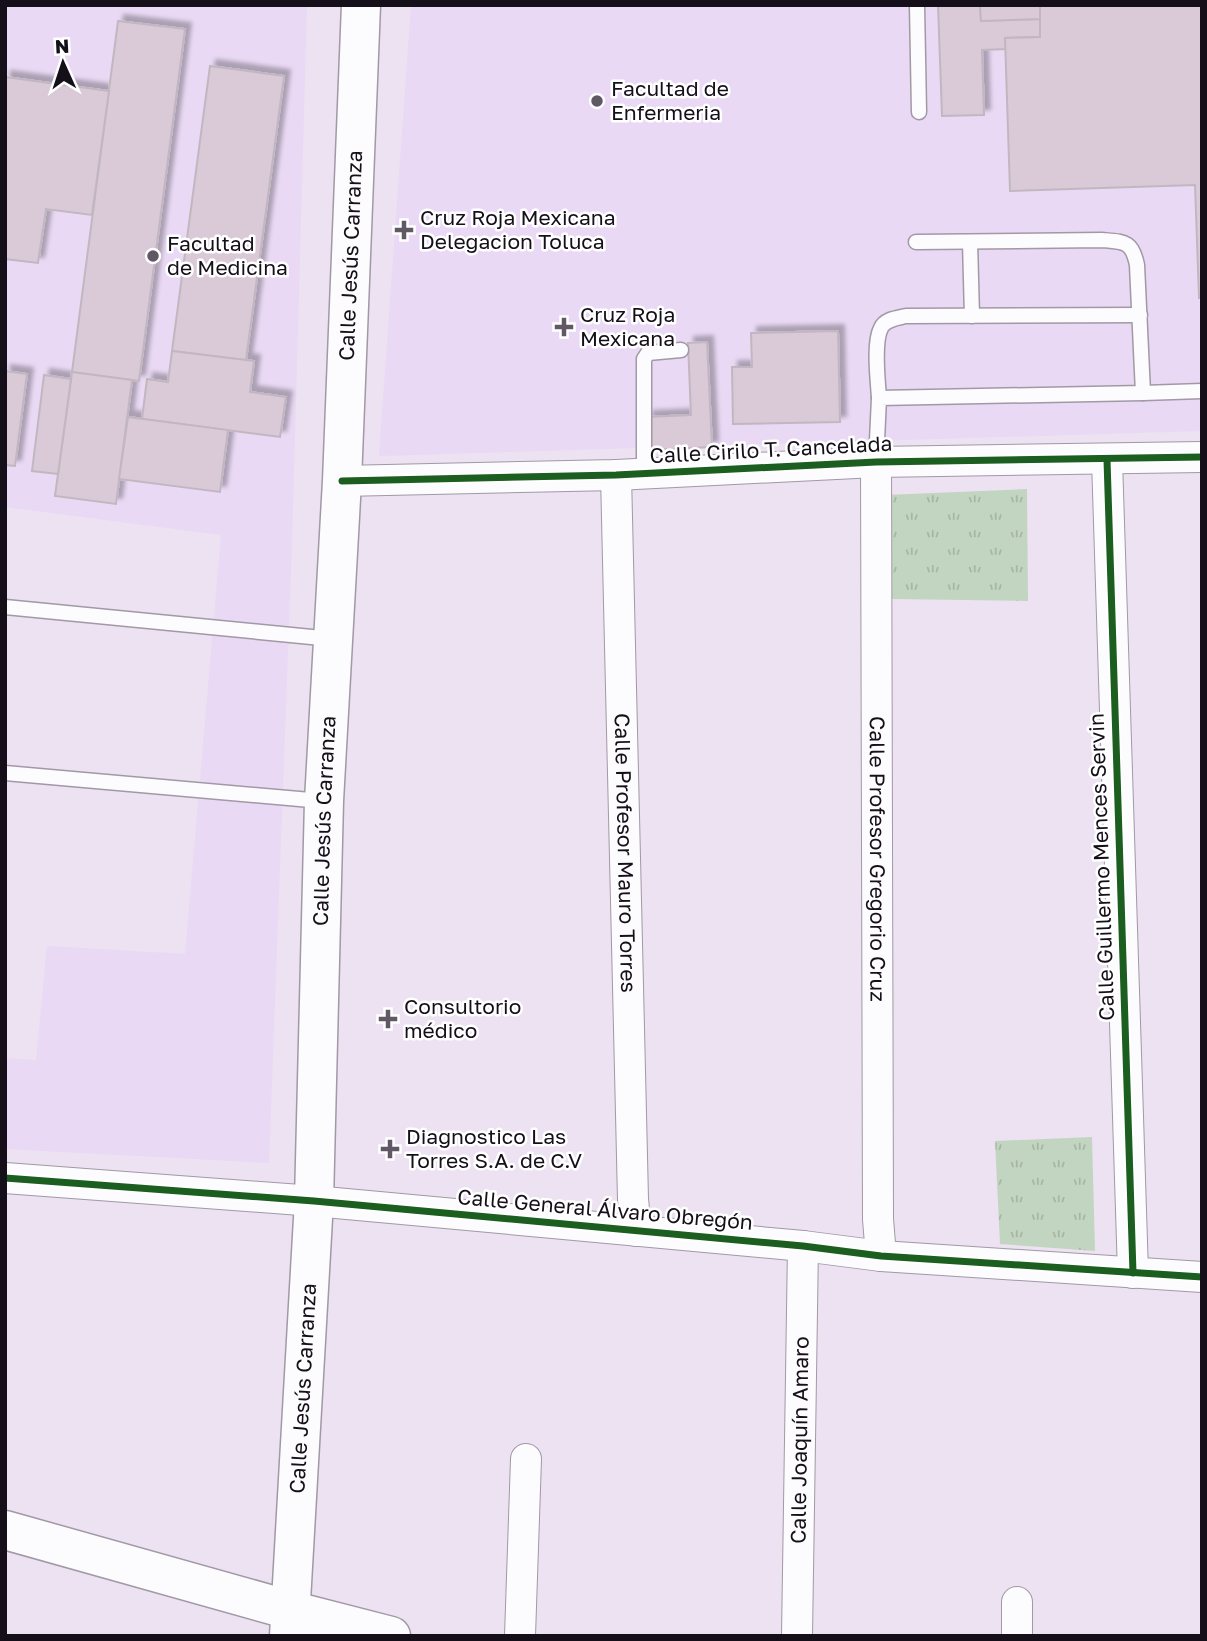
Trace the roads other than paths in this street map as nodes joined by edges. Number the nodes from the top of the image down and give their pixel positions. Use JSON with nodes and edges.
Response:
{"nodes":[{"id":1,"x":361,"y":5,"type":"edge"},
{"id":2,"x":917,"y":5,"type":"edge"},
{"id":3,"x":919,"y":112,"type":"dead end"},
{"id":4,"x":916,"y":242,"type":"dead end"},
{"id":5,"x":970,"y":242,"type":"junction"},
{"id":6,"x":972,"y":316,"type":"junction"},
{"id":7,"x":1140,"y":316,"type":"junction"},
{"id":8,"x":681,"y":350,"type":"dead end"},
{"id":9,"x":1202,"y":391,"type":"edge"},
{"id":10,"x":1143,"y":393,"type":"junction"},
{"id":11,"x":879,"y":398,"type":"junction"},
{"id":12,"x":1202,"y":457,"type":"edge"},
{"id":13,"x":1107,"y":460,"type":"junction"},
{"id":14,"x":876,"y":462,"type":"junction"},
{"id":15,"x":630,"y":474,"type":"junction"},
{"id":16,"x":342,"y":481,"type":"junction"},
{"id":17,"x":5,"y":607,"type":"edge"},
{"id":18,"x":333,"y":639,"type":"junction"},
{"id":19,"x":5,"y":773,"type":"edge"},
{"id":20,"x":324,"y":801,"type":"junction"},
{"id":21,"x":5,"y":1178,"type":"edge"},
{"id":22,"x":314,"y":1201,"type":"junction"},
{"id":23,"x":636,"y":1231,"type":"junction"},
{"id":24,"x":803,"y":1246,"type":"junction"},
{"id":25,"x":881,"y":1256,"type":"junction"},
{"id":26,"x":1133,"y":1273,"type":"junction"},
{"id":27,"x":1202,"y":1277,"type":"edge"},
{"id":28,"x":526,"y":1459,"type":"dead end"},
{"id":29,"x":5,"y":1530,"type":"edge"},
{"id":30,"x":1017,"y":1602,"type":"dead end"},
{"id":31,"x":289,"y":1623,"type":"edge"},
{"id":32,"x":391,"y":1636,"type":"edge"},
{"id":33,"x":520,"y":1636,"type":"edge"},
{"id":34,"x":797,"y":1636,"type":"edge"},
{"id":35,"x":1017,"y":1636,"type":"edge"}],
"edges":[{"from":1,"to":16,"type":"main road","name":"Calle Jesús Carranza"},
{"from":2,"to":3,"type":"lane"},
{"from":4,"to":5,"type":"lane"},
{"from":5,"to":6,"type":"lane"},
{"from":5,"to":7,"type":"lane"},
{"from":6,"to":7,"type":"lane"},
{"from":6,"to":11,"type":"lane"},
{"from":7,"to":10,"type":"lane"},
{"from":8,"to":15,"type":"lane"},
{"from":9,"to":10,"type":"lane"},
{"from":10,"to":11,"type":"lane"},
{"from":11,"to":14,"type":"lane"},
{"from":12,"to":13,"type":"street","name":"Calle Cirilo T. Cancelada"},
{"from":13,"to":14,"type":"street","name":"Calle Cirilo T. Cancelada"},
{"from":13,"to":26,"type":"street","name":"Calle Guillermo Mences Servin"},
{"from":14,"to":15,"type":"street","name":"Calle Cirilo T. Cancelada"},
{"from":14,"to":25,"type":"street","name":"Calle Profesor Gregorio Cruz"},
{"from":15,"to":16,"type":"street","name":"Calle Cirilo T. Cancelada"},
{"from":15,"to":23,"type":"street","name":"Calle Profesor Mauro Torres"},
{"from":16,"to":18,"type":"main road","name":"Calle Jesús Carranza"},
{"from":17,"to":18,"type":"lane"},
{"from":18,"to":20,"type":"main road","name":"Calle Jesús Carranza"},
{"from":19,"to":20,"type":"lane"},
{"from":20,"to":22,"type":"main road","name":"Calle Jesús Carranza"},
{"from":21,"to":22,"type":"street","name":"Calle General Álvaro Obregón"},
{"from":22,"to":23,"type":"street","name":"Calle General Álvaro Obregón"},
{"from":22,"to":31,"type":"main road","name":"Calle Jesús Carranza"},
{"from":23,"to":24,"type":"street","name":"Calle General Álvaro Obregón"},
{"from":24,"to":25,"type":"street","name":"Calle General Álvaro Obregón"},
{"from":24,"to":34,"type":"street","name":"Calle Joaquín Amaro"},
{"from":25,"to":26,"type":"street","name":"Calle General Álvaro Obregón"},
{"from":26,"to":27,"type":"street","name":"Calle General Álvaro Obregón"},
{"from":28,"to":33,"type":"street"},
{"from":29,"to":31,"type":"main road"},
{"from":30,"to":35,"type":"street"},
{"from":31,"to":32,"type":"main road"}]}
